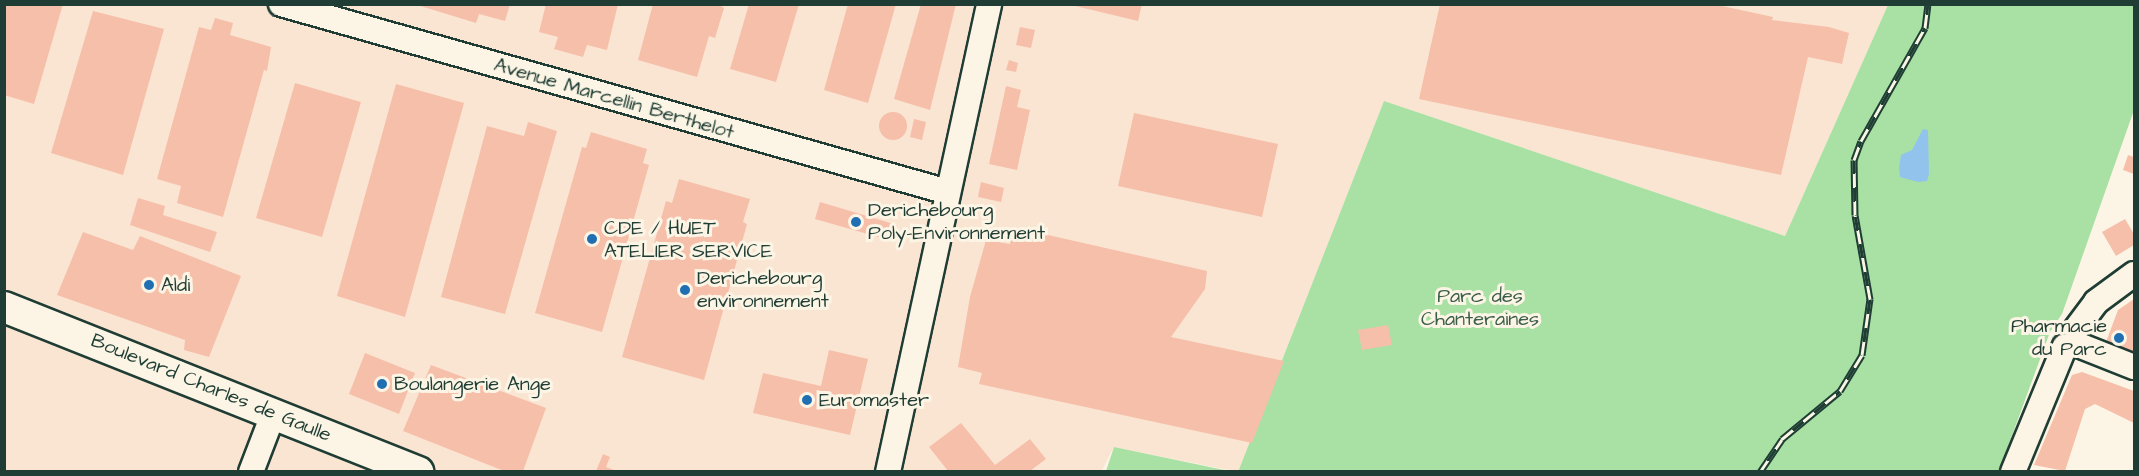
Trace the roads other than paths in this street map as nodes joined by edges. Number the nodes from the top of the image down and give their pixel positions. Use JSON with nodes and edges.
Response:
{"nodes":[{"id":1,"x":281,"y":4,"type":"edge"},
{"id":2,"x":989,"y":4,"type":"edge"},
{"id":3,"x":948,"y":192,"type":"junction"},
{"id":4,"x":2134,"y":274,"type":"edge"},
{"id":5,"x":4,"y":307,"type":"edge"},
{"id":6,"x":2074,"y":341,"type":"junction"},
{"id":7,"x":2134,"y":367,"type":"edge"},
{"id":8,"x":274,"y":412,"type":"junction"},
{"id":9,"x":251,"y":471,"type":"edge"},
{"id":10,"x":418,"y":471,"type":"edge"},
{"id":11,"x":888,"y":471,"type":"edge"},
{"id":12,"x":2013,"y":471,"type":"edge"}],
"edges":[{"from":1,"to":3,"type":"street","name":"Avenue Marcellin Berthelot"},
{"from":2,"to":3,"type":"street"},
{"from":3,"to":11,"type":"street"},
{"from":4,"to":6,"type":"street"},
{"from":5,"to":8,"type":"main road","name":"Boulevard Charles de Gaulle"},
{"from":6,"to":7,"type":"street"},
{"from":6,"to":12,"type":"street"},
{"from":8,"to":9,"type":"street"},
{"from":8,"to":10,"type":"main road","name":"Boulevard Charles de Gaulle"}]}
